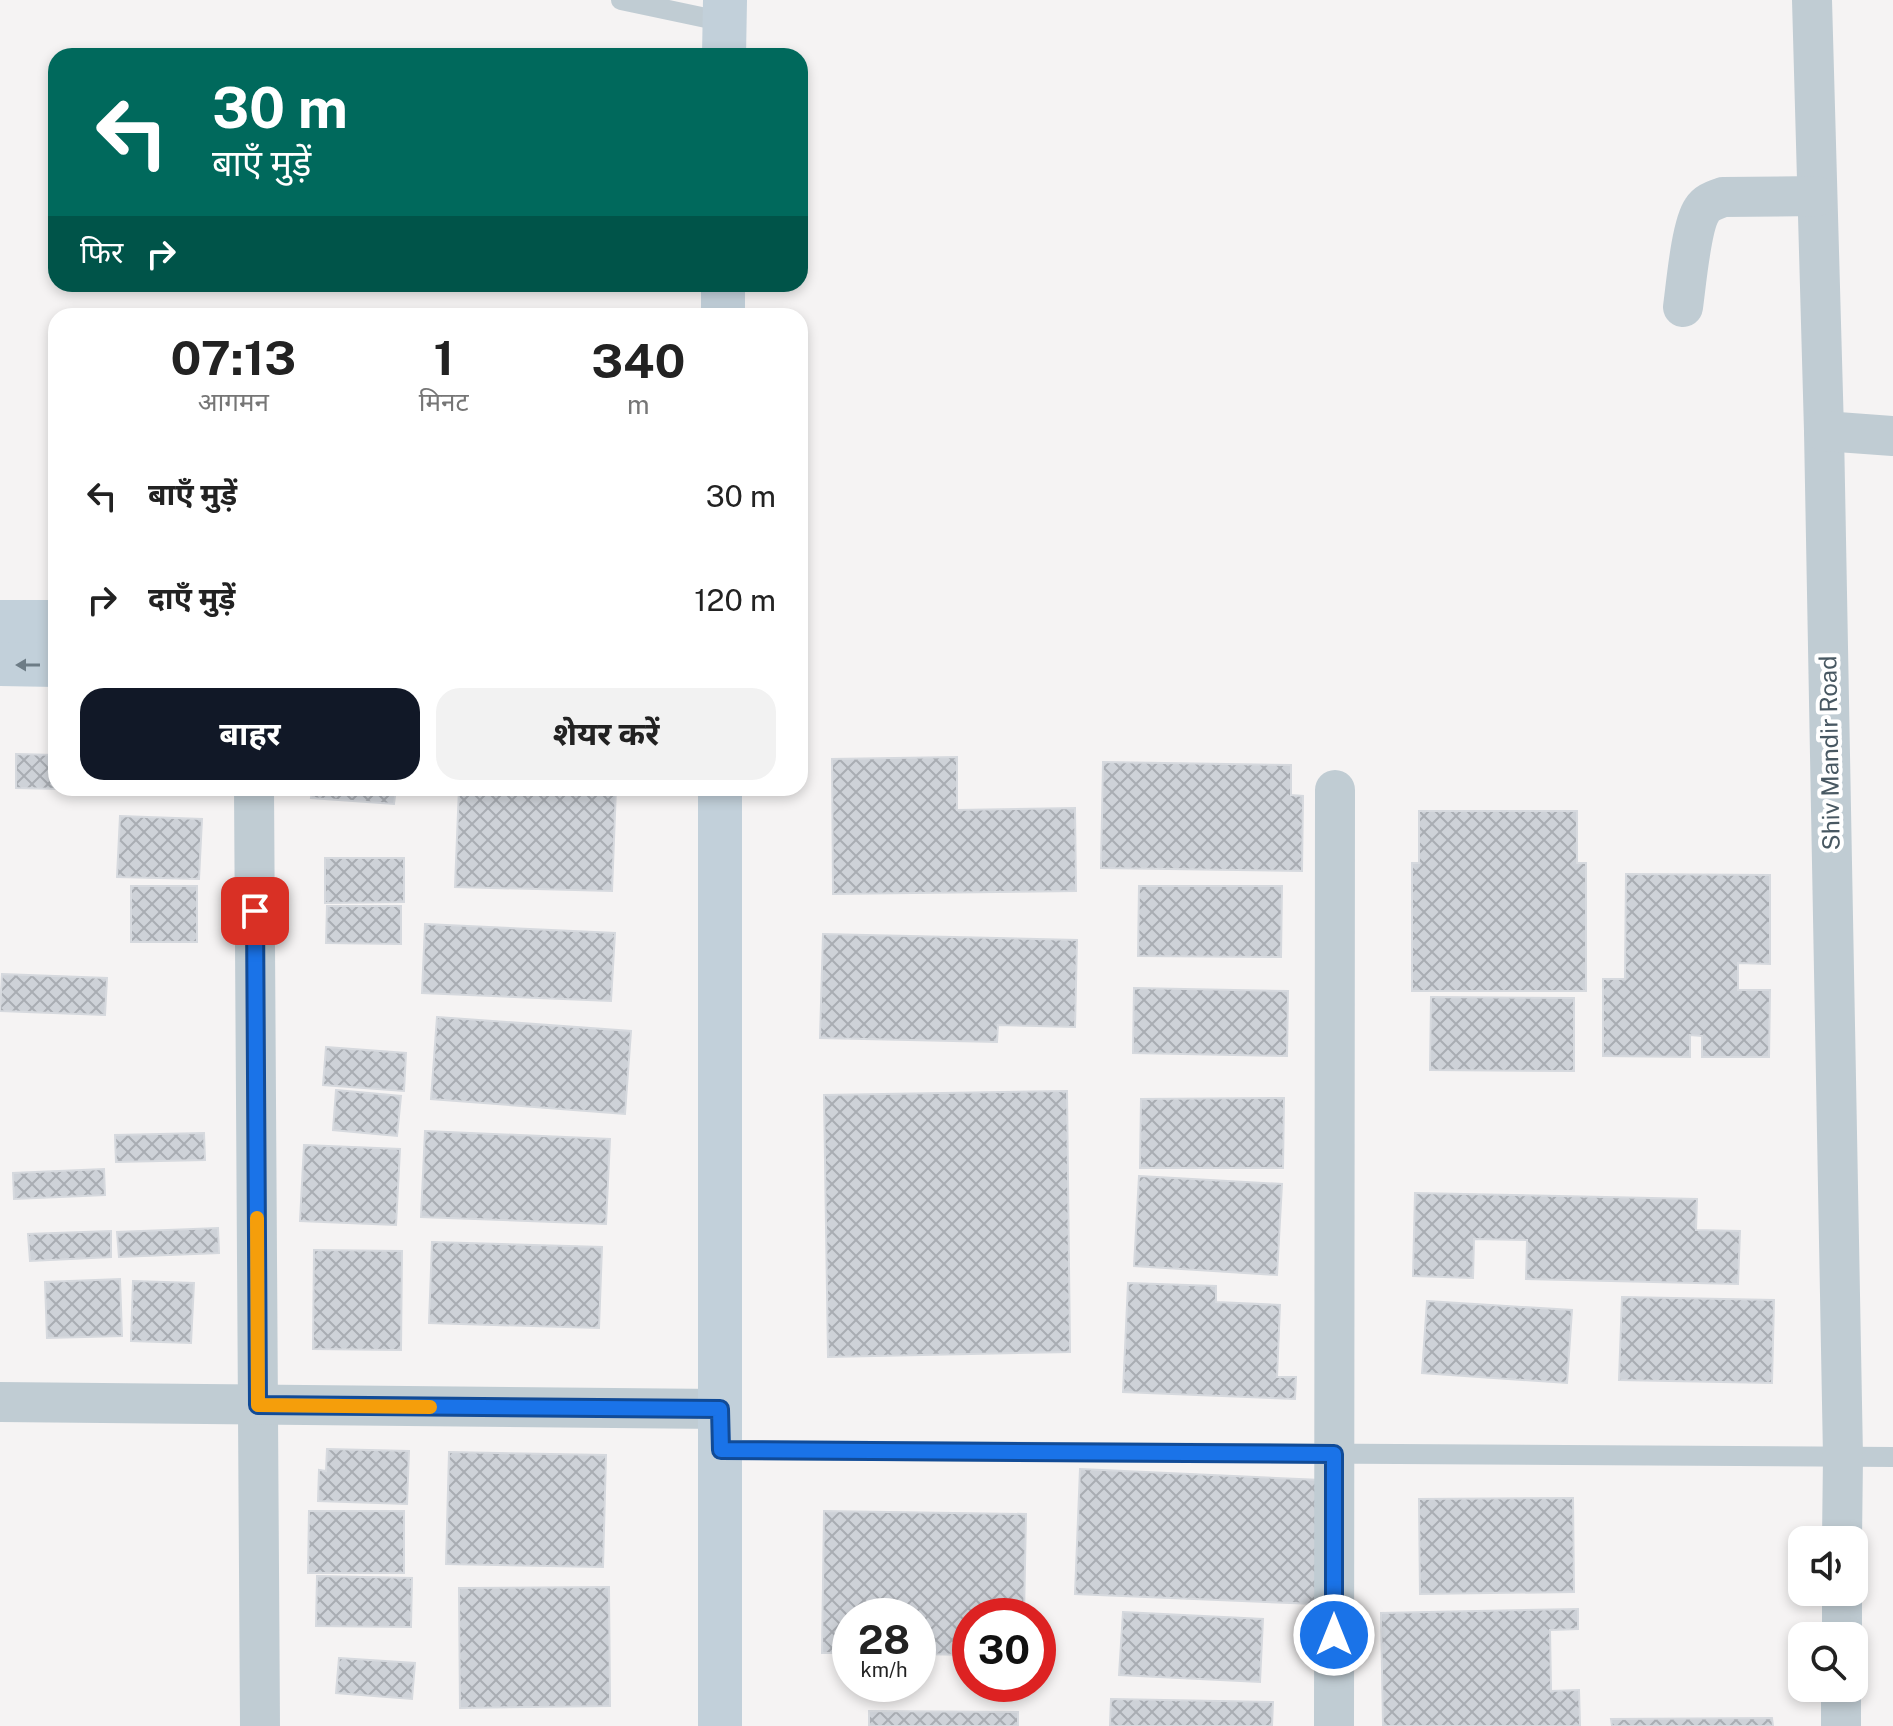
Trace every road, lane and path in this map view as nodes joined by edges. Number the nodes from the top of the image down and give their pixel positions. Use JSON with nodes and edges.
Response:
{"nodes":[{"id":1,"x":621,"y":0,"type":"edge"},
{"id":2,"x":1812,"y":0,"type":"edge"},
{"id":3,"x":651,"y":4,"type":"edge"},
{"id":4,"x":725,"y":26,"type":"edge"},
{"id":5,"x":1817,"y":196,"type":"junction"},
{"id":6,"x":1683,"y":307,"type":"dead end"},
{"id":7,"x":1824,"y":431,"type":"junction"},
{"id":8,"x":1893,"y":436,"type":"edge"},
{"id":9,"x":0,"y":622,"type":"edge"},
{"id":10,"x":48,"y":622,"type":"edge"},
{"id":11,"x":0,"y":664,"type":"edge"},
{"id":12,"x":48,"y":665,"type":"edge"},
{"id":13,"x":1335,"y":790,"type":"dead end"},
{"id":14,"x":254,"y":796,"type":"edge"},
{"id":15,"x":720,"y":796,"type":"edge"},
{"id":16,"x":0,"y":1402,"type":"edge"},
{"id":17,"x":258,"y":1405,"type":"junction"},
{"id":18,"x":720,"y":1430,"type":"junction"},
{"id":19,"x":1334,"y":1454,"type":"junction"},
{"id":20,"x":1843,"y":1457,"type":"junction"},
{"id":21,"x":1893,"y":1457,"type":"edge"},
{"id":22,"x":1842,"y":1526,"type":"edge"},
{"id":23,"x":1841,"y":1702,"type":"edge"},
{"id":24,"x":260,"y":1726,"type":"edge"},
{"id":25,"x":720,"y":1726,"type":"edge"},
{"id":26,"x":1334,"y":1726,"type":"edge"},
{"id":27,"x":1841,"y":1726,"type":"edge"}],
"edges":[{"from":1,"to":3,"type":"lane"},
{"from":2,"to":5,"type":"street","name":"Shiv Mandir Road"},
{"from":3,"to":4,"type":"lane"},
{"from":5,"to":6,"type":"street"},
{"from":5,"to":7,"type":"street","name":"Shiv Mandir Road"},
{"from":7,"to":8,"type":"street"},
{"from":7,"to":20,"type":"street","name":"Shiv Mandir Road"},
{"from":9,"to":10,"type":"street"},
{"from":12,"to":11,"type":"street","one_way":true},
{"from":13,"to":19,"type":"street"},
{"from":14,"to":17,"type":"street"},
{"from":15,"to":18,"type":"street"},
{"from":16,"to":17,"type":"street"},
{"from":17,"to":18,"type":"street"},
{"from":17,"to":24,"type":"street"},
{"from":18,"to":19,"type":"lane"},
{"from":18,"to":25,"type":"street"},
{"from":19,"to":20,"type":"lane"},
{"from":19,"to":26,"type":"street"},
{"from":20,"to":21,"type":"lane"},
{"from":20,"to":22,"type":"street","name":"Shiv Mandir Road"},
{"from":23,"to":27,"type":"street"}]}
